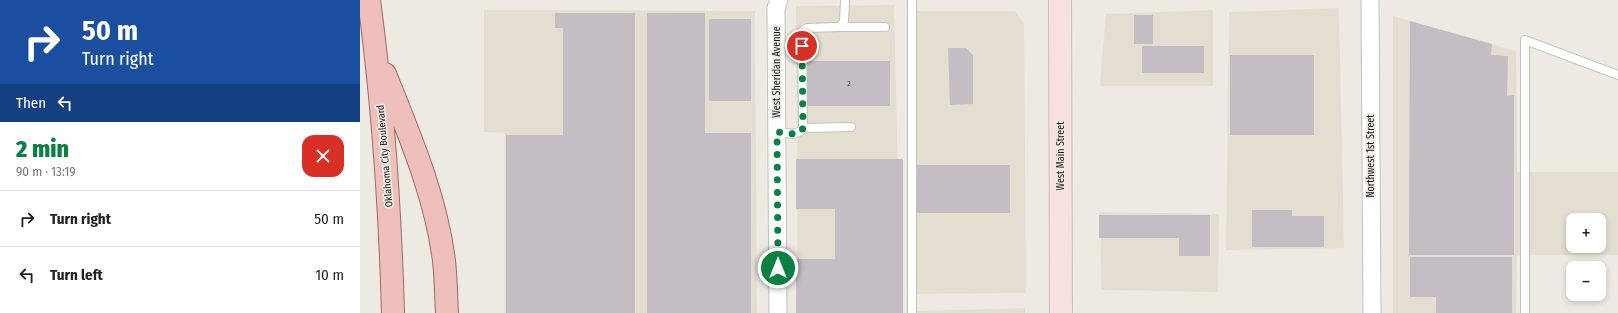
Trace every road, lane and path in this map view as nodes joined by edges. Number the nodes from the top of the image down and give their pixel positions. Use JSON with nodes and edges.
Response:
{"nodes":[{"id":1,"x":369,"y":0,"type":"edge"},
{"id":2,"x":779,"y":0,"type":"edge"},
{"id":3,"x":845,"y":0,"type":"edge"},
{"id":4,"x":912,"y":0,"type":"edge"},
{"id":5,"x":1060,"y":0,"type":"edge"},
{"id":6,"x":1370,"y":0,"type":"edge"},
{"id":7,"x":840,"y":26,"type":"junction"},
{"id":8,"x":885,"y":27,"type":"dead end"},
{"id":9,"x":376,"y":49,"type":"junction"},
{"id":10,"x":1618,"y":75,"type":"edge"},
{"id":11,"x":851,"y":127,"type":"dead end"},
{"id":12,"x":803,"y":128,"type":"junction"},
{"id":13,"x":777,"y":132,"type":"junction"},
{"id":14,"x":393,"y":313,"type":"edge"},
{"id":15,"x":447,"y":313,"type":"edge"},
{"id":16,"x":778,"y":313,"type":"edge"},
{"id":17,"x":912,"y":313,"type":"edge"},
{"id":18,"x":1061,"y":313,"type":"edge"},
{"id":19,"x":1372,"y":313,"type":"edge"},
{"id":20,"x":1525,"y":313,"type":"edge"}],
"edges":[{"from":1,"to":9,"type":"main road","name":"Oklahoma City Boulevard"},
{"from":2,"to":13,"type":"street","name":"West Sheridan Avenue"},
{"from":3,"to":7,"type":"lane"},
{"from":4,"to":17,"type":"lane"},
{"from":5,"to":18,"type":"main road","name":"West Main Street"},
{"from":6,"to":19,"type":"street","name":"Northwest 1st Street"},
{"from":7,"to":8,"type":"lane"},
{"from":7,"to":12,"type":"lane"},
{"from":9,"to":14,"type":"main road","name":"Oklahoma City Boulevard"},
{"from":9,"to":15,"type":"main road"},
{"from":10,"to":20,"type":"lane"},
{"from":11,"to":12,"type":"lane"},
{"from":12,"to":13,"type":"lane"},
{"from":13,"to":16,"type":"street","name":"West Sheridan Avenue"}]}
